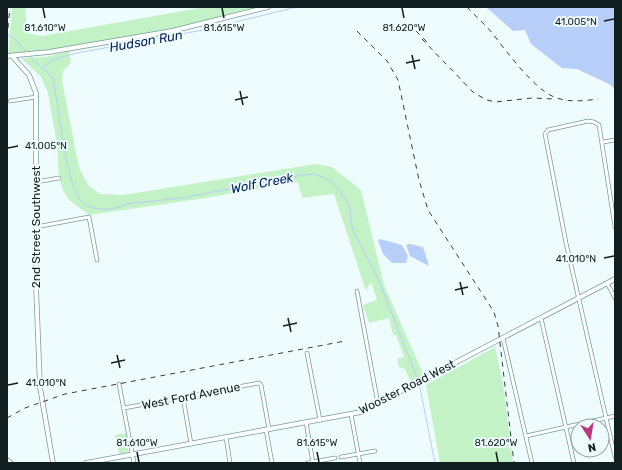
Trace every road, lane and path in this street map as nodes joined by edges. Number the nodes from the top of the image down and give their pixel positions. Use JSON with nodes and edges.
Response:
{"nodes":[{"id":1,"x":268,"y":7,"type":"edge"},
{"id":2,"x":7,"y":56,"type":"edge"},
{"id":3,"x":12,"y":56,"type":"junction"},
{"id":4,"x":36,"y":96,"type":"junction"},
{"id":5,"x":10,"y":101,"type":"dead end"},
{"id":6,"x":615,"y":140,"type":"edge"},
{"id":7,"x":603,"y":142,"type":"junction"},
{"id":8,"x":59,"y":178,"type":"dead end"},
{"id":9,"x":36,"y":182,"type":"junction"},
{"id":10,"x":36,"y":227,"type":"junction"},
{"id":11,"x":615,"y":228,"type":"edge"},
{"id":12,"x":97,"y":260,"type":"dead end"},
{"id":13,"x":615,"y":279,"type":"edge"},
{"id":14,"x":607,"y":283,"type":"junction"},
{"id":15,"x":357,"y":291,"type":"dead end"},
{"id":16,"x":579,"y":298,"type":"junction"},
{"id":17,"x":615,"y":298,"type":"edge"},
{"id":18,"x":541,"y":318,"type":"junction"},
{"id":19,"x":503,"y":338,"type":"junction"},
{"id":20,"x":307,"y":353,"type":"dead end"},
{"id":21,"x":119,"y":384,"type":"dead end"},
{"id":22,"x":183,"y":397,"type":"junction"},
{"id":23,"x":378,"y":404,"type":"junction"},
{"id":24,"x":124,"y":408,"type":"junction"},
{"id":25,"x":351,"y":414,"type":"junction"},
{"id":26,"x":615,"y":416,"type":"edge"},
{"id":27,"x":606,"y":418,"type":"joint"},
{"id":28,"x":320,"y":420,"type":"junction"},
{"id":29,"x":306,"y":422,"type":"junction"},
{"id":30,"x":570,"y":426,"type":"edge"},
{"id":31,"x":566,"y":427,"type":"junction"},
{"id":32,"x":267,"y":429,"type":"junction"},
{"id":33,"x":610,"y":435,"type":"edge"},
{"id":34,"x":526,"y":436,"type":"junction"},
{"id":35,"x":226,"y":437,"type":"junction"},
{"id":36,"x":191,"y":444,"type":"junction"},
{"id":37,"x":376,"y":451,"type":"dead end"},
{"id":38,"x":133,"y":454,"type":"junction"},
{"id":39,"x":358,"y":454,"type":"junction"},
{"id":40,"x":341,"y":457,"type":"dead end"},
{"id":41,"x":615,"y":457,"type":"edge"},
{"id":42,"x":335,"y":458,"type":"dead end"},
{"id":43,"x":7,"y":460,"type":"edge"},
{"id":44,"x":95,"y":462,"type":"edge"},
{"id":45,"x":11,"y":463,"type":"edge"},
{"id":46,"x":53,"y":463,"type":"edge"},
{"id":47,"x":86,"y":463,"type":"edge"},
{"id":48,"x":134,"y":463,"type":"edge"},
{"id":49,"x":230,"y":463,"type":"edge"},
{"id":50,"x":272,"y":463,"type":"edge"},
{"id":51,"x":307,"y":463,"type":"edge"},
{"id":52,"x":313,"y":463,"type":"edge"},
{"id":53,"x":360,"y":463,"type":"edge"},
{"id":54,"x":532,"y":463,"type":"edge"},
{"id":55,"x":574,"y":463,"type":"edge"}],
"edges":[{"from":1,"to":3,"type":"main road"},
{"from":2,"to":3,"type":"main road"},
{"from":3,"to":4,"type":"main road","name":"2nd Street Southwest"},
{"from":4,"to":5,"type":"street"},
{"from":4,"to":9,"type":"main road","name":"2nd Street Southwest"},
{"from":6,"to":7,"type":"street"},
{"from":7,"to":11,"type":"street"},
{"from":7,"to":16,"type":"street"},
{"from":8,"to":9,"type":"street"},
{"from":9,"to":10,"type":"main road","name":"2nd Street Southwest"},
{"from":10,"to":12,"type":"street"},
{"from":10,"to":46,"type":"main road","name":"2nd Street Southwest"},
{"from":13,"to":14,"type":"main road","name":"Wooster Road West"},
{"from":14,"to":16,"type":"main road","name":"Wooster Road West"},
{"from":14,"to":17,"type":"street"},
{"from":15,"to":23,"type":"street"},
{"from":16,"to":18,"type":"main road","name":"Wooster Road West"},
{"from":16,"to":27,"type":"street"},
{"from":18,"to":19,"type":"main road","name":"Wooster Road West"},
{"from":18,"to":31,"type":"street"},
{"from":19,"to":23,"type":"main road","name":"Wooster Road West"},
{"from":19,"to":34,"type":"street"},
{"from":20,"to":28,"type":"street"},
{"from":21,"to":24,"type":"street"},
{"from":22,"to":24,"type":"street","name":"West Ford Avenue"},
{"from":22,"to":32,"type":"street","name":"West Ford Avenue"},
{"from":22,"to":36,"type":"street"},
{"from":23,"to":25,"type":"main road","name":"Wooster Road West"},
{"from":24,"to":38,"type":"street"},
{"from":25,"to":28,"type":"main road","name":"Wooster Road West"},
{"from":25,"to":39,"type":"street"},
{"from":26,"to":27,"type":"street"},
{"from":28,"to":29,"type":"main road","name":"Wooster Road West"},
{"from":29,"to":32,"type":"main road","name":"Wooster Road West"},
{"from":29,"to":52,"type":"street"},
{"from":30,"to":31,"type":"street"},
{"from":31,"to":34,"type":"street"},
{"from":31,"to":55,"type":"street"},
{"from":32,"to":35,"type":"main road","name":"Wooster Road West"},
{"from":32,"to":50,"type":"street"},
{"from":33,"to":41,"type":"street"},
{"from":34,"to":54,"type":"street"},
{"from":35,"to":36,"type":"main road","name":"Wooster Road West"},
{"from":35,"to":49,"type":"street"},
{"from":36,"to":38,"type":"main road","name":"Wooster Road West"},
{"from":37,"to":39,"type":"street"},
{"from":38,"to":44,"type":"main road","name":"Wooster Road West"},
{"from":38,"to":48,"type":"street"},
{"from":39,"to":40,"type":"street"},
{"from":39,"to":53,"type":"street"},
{"from":42,"to":52,"type":"street"},
{"from":43,"to":45,"type":"main road"},
{"from":44,"to":47,"type":"main road","name":"Wooster Road West"},
{"from":51,"to":52,"type":"street"}]}
